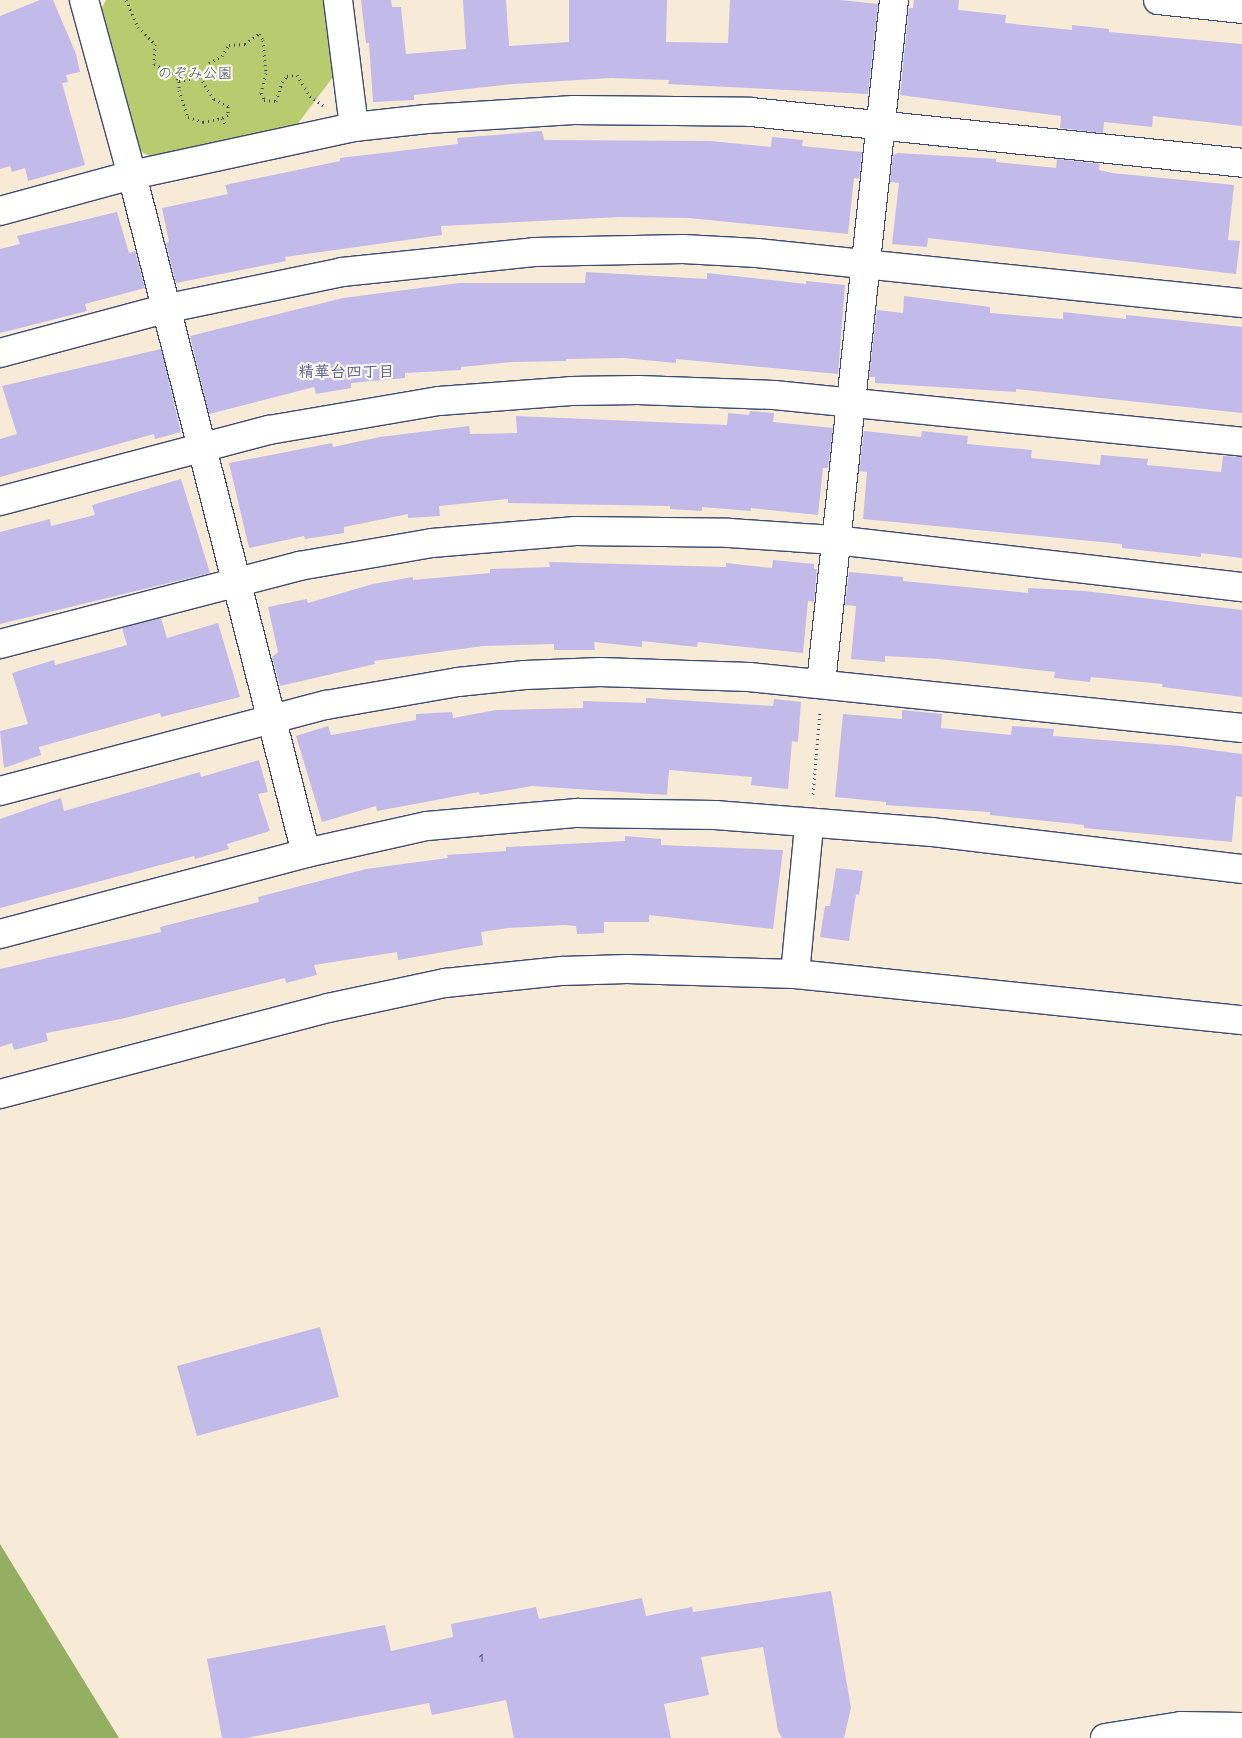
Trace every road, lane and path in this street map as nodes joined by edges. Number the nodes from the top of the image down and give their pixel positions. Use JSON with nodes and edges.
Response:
{"nodes":[{"id":1,"x":84,"y":0,"type":"edge"},
{"id":2,"x":126,"y":0,"type":"edge"},
{"id":3,"x":338,"y":0,"type":"edge"},
{"id":4,"x":894,"y":0,"type":"edge"},
{"id":5,"x":1158,"y":0,"type":"edge"},
{"id":6,"x":1242,"y":9,"type":"edge"},
{"id":7,"x":200,"y":77,"type":"junction"},
{"id":8,"x":180,"y":80,"type":"junction"},
{"id":9,"x":222,"y":118,"type":"junction"},
{"id":10,"x":880,"y":125,"type":"junction"},
{"id":11,"x":354,"y":127,"type":"junction"},
{"id":12,"x":235,"y":153,"type":"junction"},
{"id":13,"x":1242,"y":163,"type":"edge"},
{"id":14,"x":132,"y":175,"type":"junction"},
{"id":15,"x":0,"y":211,"type":"edge"},
{"id":16,"x":865,"y":262,"type":"junction"},
{"id":17,"x":1242,"y":303,"type":"edge"},
{"id":18,"x":164,"y":309,"type":"junction"},
{"id":19,"x":0,"y":353,"type":"edge"},
{"id":20,"x":850,"y":403,"type":"junction"},
{"id":21,"x":1242,"y":442,"type":"edge"},
{"id":22,"x":202,"y":450,"type":"junction"},
{"id":23,"x":0,"y":502,"type":"edge"},
{"id":24,"x":835,"y":540,"type":"junction"},
{"id":25,"x":234,"y":581,"type":"junction"},
{"id":26,"x":1242,"y":587,"type":"edge"},
{"id":27,"x":0,"y":644,"type":"edge"},
{"id":28,"x":821,"y":683,"type":"junction"},
{"id":29,"x":272,"y":721,"type":"junction"},
{"id":30,"x":1242,"y":728,"type":"edge"},
{"id":31,"x":0,"y":790,"type":"edge"},
{"id":32,"x":809,"y":825,"type":"junction"},
{"id":33,"x":306,"y":853,"type":"junction"},
{"id":34,"x":1242,"y":869,"type":"edge"},
{"id":35,"x":0,"y":934,"type":"edge"},
{"id":36,"x":794,"y":974,"type":"junction"},
{"id":37,"x":1242,"y":1020,"type":"edge"},
{"id":38,"x":0,"y":1094,"type":"edge"},
{"id":39,"x":1242,"y":1728,"type":"edge"},
{"id":40,"x":1104,"y":1738,"type":"edge"}],
"edges":[{"from":1,"to":14,"type":"street"},
{"from":2,"to":8,"type":"path"},
{"from":3,"to":11,"type":"street"},
{"from":4,"to":10,"type":"street"},
{"from":5,"to":6,"type":"street"},
{"from":7,"to":8,"type":"path"},
{"from":7,"to":9,"type":"path"},
{"from":7,"to":11,"type":"path"},
{"from":8,"to":9,"type":"path"},
{"from":9,"to":12,"type":"path"},
{"from":10,"to":11,"type":"street"},
{"from":10,"to":13,"type":"street"},
{"from":10,"to":16,"type":"street"},
{"from":11,"to":12,"type":"street"},
{"from":12,"to":14,"type":"street"},
{"from":14,"to":15,"type":"street"},
{"from":14,"to":18,"type":"street"},
{"from":16,"to":17,"type":"street"},
{"from":16,"to":18,"type":"street"},
{"from":16,"to":20,"type":"street"},
{"from":18,"to":19,"type":"street"},
{"from":18,"to":22,"type":"street"},
{"from":20,"to":21,"type":"street"},
{"from":20,"to":22,"type":"street"},
{"from":20,"to":24,"type":"street"},
{"from":22,"to":23,"type":"street"},
{"from":22,"to":25,"type":"street"},
{"from":24,"to":25,"type":"street"},
{"from":24,"to":26,"type":"street"},
{"from":24,"to":28,"type":"street"},
{"from":25,"to":27,"type":"street"},
{"from":25,"to":29,"type":"street"},
{"from":28,"to":29,"type":"street"},
{"from":28,"to":30,"type":"street"},
{"from":28,"to":32,"type":"path"},
{"from":29,"to":31,"type":"street"},
{"from":29,"to":33,"type":"street"},
{"from":32,"to":33,"type":"street"},
{"from":32,"to":34,"type":"street"},
{"from":32,"to":36,"type":"street"},
{"from":33,"to":35,"type":"street"},
{"from":36,"to":37,"type":"street"},
{"from":36,"to":38,"type":"street"},
{"from":39,"to":40,"type":"street"}]}
